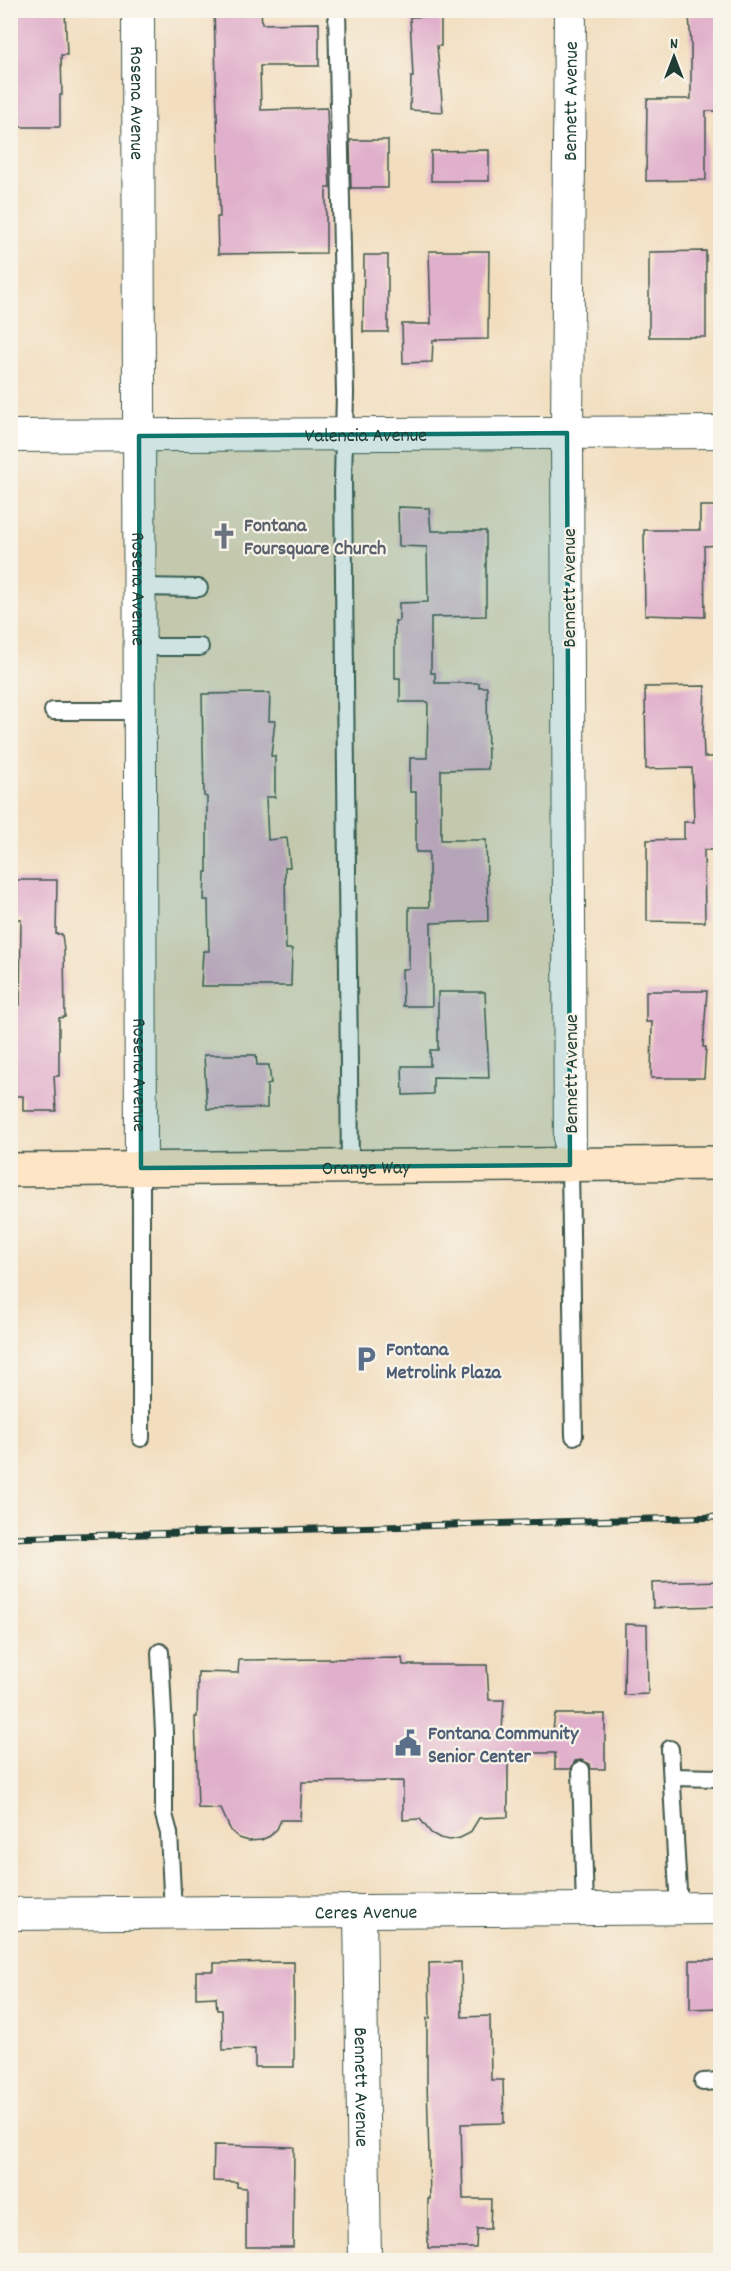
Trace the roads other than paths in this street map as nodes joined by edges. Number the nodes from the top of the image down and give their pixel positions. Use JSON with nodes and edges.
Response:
{"nodes":[{"id":1,"x":138,"y":10,"type":"edge"},
{"id":2,"x":337,"y":10,"type":"edge"},
{"id":3,"x":570,"y":10,"type":"edge"},
{"id":4,"x":720,"y":432,"type":"edge"},
{"id":5,"x":567,"y":433,"type":"junction"},
{"id":6,"x":344,"y":435,"type":"junction"},
{"id":7,"x":10,"y":436,"type":"edge"},
{"id":8,"x":139,"y":436,"type":"junction"},
{"id":9,"x":139,"y":587,"type":"junction"},
{"id":10,"x":200,"y":588,"type":"dead end"},
{"id":11,"x":139,"y":647,"type":"junction"},
{"id":12,"x":200,"y":647,"type":"dead end"},
{"id":13,"x":53,"y":711,"type":"dead end"},
{"id":14,"x":139,"y":711,"type":"junction"},
{"id":15,"x":720,"y":1163,"type":"edge"},
{"id":16,"x":570,"y":1165,"type":"junction"},
{"id":17,"x":350,"y":1167,"type":"junction"},
{"id":18,"x":141,"y":1168,"type":"junction"},
{"id":19,"x":10,"y":1170,"type":"edge"},
{"id":20,"x":574,"y":1436,"type":"dead end"},
{"id":21,"x":141,"y":1438,"type":"dead end"},
{"id":22,"x":160,"y":1652,"type":"dead end"},
{"id":23,"x":670,"y":1749,"type":"dead end"},
{"id":24,"x":581,"y":1770,"type":"dead end"},
{"id":25,"x":672,"y":1777,"type":"junction"},
{"id":26,"x":720,"y":1778,"type":"edge"},
{"id":27,"x":720,"y":1908,"type":"edge"},
{"id":28,"x":585,"y":1909,"type":"junction"},
{"id":29,"x":680,"y":1909,"type":"junction"},
{"id":30,"x":360,"y":1911,"type":"junction"},
{"id":31,"x":173,"y":1912,"type":"junction"},
{"id":32,"x":10,"y":1914,"type":"edge"},
{"id":33,"x":720,"y":2081,"type":"edge"},
{"id":34,"x":703,"y":2082,"type":"dead end"},
{"id":35,"x":365,"y":2260,"type":"edge"}],
"edges":[{"from":1,"to":8,"type":"street","name":"Rosena Avenue"},
{"from":2,"to":6,"type":"lane"},
{"from":3,"to":5,"type":"street","name":"Bennett Avenue"},
{"from":4,"to":5,"type":"street","name":"Valencia Avenue"},
{"from":5,"to":6,"type":"street","name":"Valencia Avenue"},
{"from":5,"to":16,"type":"street","name":"Bennett Avenue"},
{"from":6,"to":8,"type":"street","name":"Valencia Avenue"},
{"from":6,"to":17,"type":"lane"},
{"from":7,"to":8,"type":"street","name":"Valencia Avenue"},
{"from":8,"to":9,"type":"street","name":"Rosena Avenue"},
{"from":9,"to":10,"type":"lane"},
{"from":9,"to":11,"type":"street","name":"Rosena Avenue"},
{"from":11,"to":12,"type":"lane"},
{"from":11,"to":14,"type":"street","name":"Rosena Avenue"},
{"from":13,"to":14,"type":"lane"},
{"from":14,"to":18,"type":"street","name":"Rosena Avenue"},
{"from":15,"to":16,"type":"street","name":"Orange Way"},
{"from":16,"to":17,"type":"street","name":"Orange Way"},
{"from":16,"to":20,"type":"lane"},
{"from":17,"to":18,"type":"street","name":"Orange Way"},
{"from":18,"to":19,"type":"street","name":"Orange Way"},
{"from":18,"to":21,"type":"lane"},
{"from":22,"to":31,"type":"lane"},
{"from":23,"to":25,"type":"lane"},
{"from":24,"to":28,"type":"lane"},
{"from":25,"to":26,"type":"lane"},
{"from":25,"to":29,"type":"lane"},
{"from":27,"to":29,"type":"street","name":"Ceres Avenue"},
{"from":28,"to":29,"type":"street","name":"Ceres Avenue"},
{"from":28,"to":30,"type":"street","name":"Ceres Avenue"},
{"from":30,"to":31,"type":"street","name":"Ceres Avenue"},
{"from":30,"to":35,"type":"street","name":"Bennett Avenue"},
{"from":31,"to":32,"type":"street","name":"Ceres Avenue"},
{"from":33,"to":34,"type":"lane"}]}
